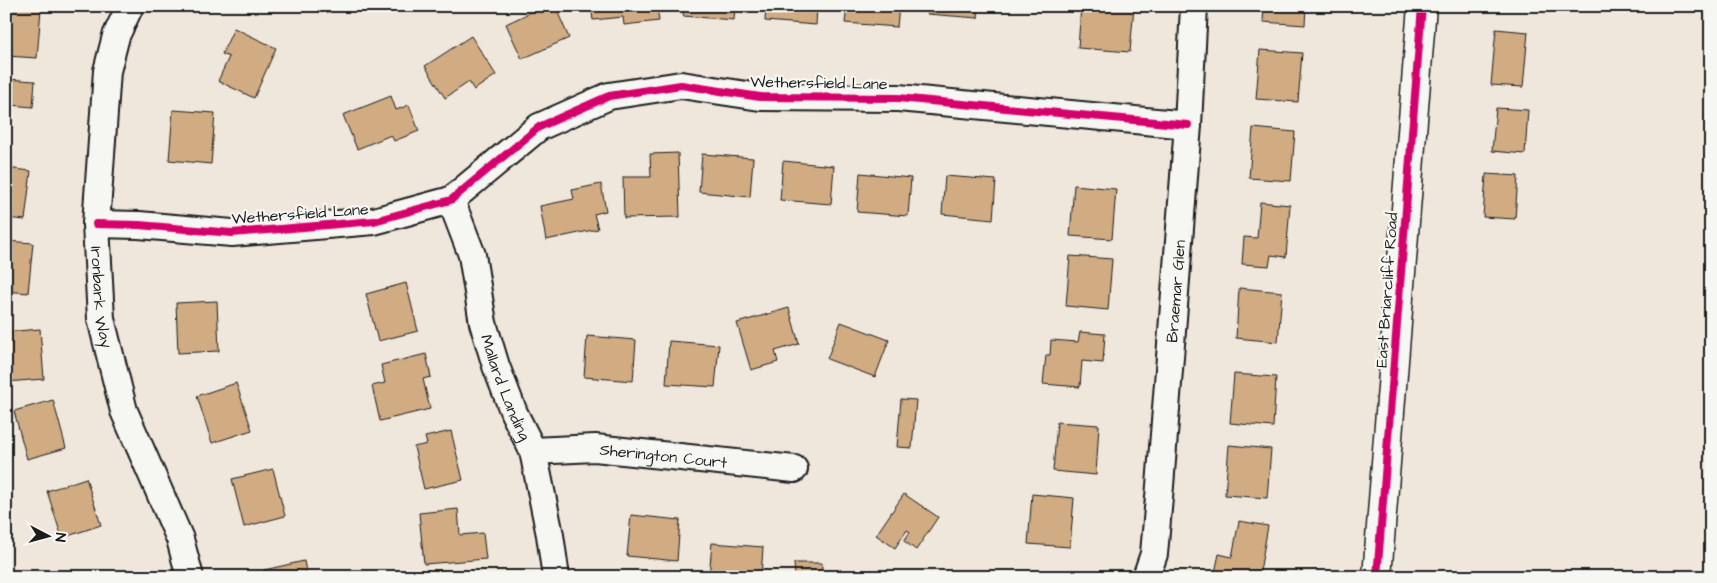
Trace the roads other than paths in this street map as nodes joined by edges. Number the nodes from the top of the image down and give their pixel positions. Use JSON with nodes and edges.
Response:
{"nodes":[{"id":1,"x":130,"y":6,"type":"edge"},
{"id":2,"x":1194,"y":6,"type":"edge"},
{"id":3,"x":1422,"y":6,"type":"edge"},
{"id":4,"x":1188,"y":125,"type":"junction"},
{"id":5,"x":451,"y":200,"type":"junction"},
{"id":6,"x":96,"y":224,"type":"junction"},
{"id":7,"x":533,"y":451,"type":"junction"},
{"id":8,"x":794,"y":469,"type":"dead end"},
{"id":9,"x":190,"y":577,"type":"edge"},
{"id":10,"x":556,"y":577,"type":"edge"},
{"id":11,"x":1146,"y":577,"type":"edge"},
{"id":12,"x":1377,"y":577,"type":"edge"}],
"edges":[{"from":1,"to":6,"type":"street","name":"Ironbark Way"},
{"from":2,"to":4,"type":"street","name":"Braemar Glen"},
{"from":3,"to":12,"type":"street","name":"East Briarcliff Road"},
{"from":4,"to":5,"type":"street","name":"Wethersfield Lane"},
{"from":4,"to":11,"type":"street","name":"Braemar Glen"},
{"from":5,"to":6,"type":"street","name":"Wethersfield Lane"},
{"from":5,"to":7,"type":"street","name":"Mallard Landing"},
{"from":6,"to":9,"type":"street","name":"Ironbark Way"},
{"from":7,"to":8,"type":"street","name":"Sherington Court"},
{"from":7,"to":10,"type":"street","name":"Mallard Landing"}]}
